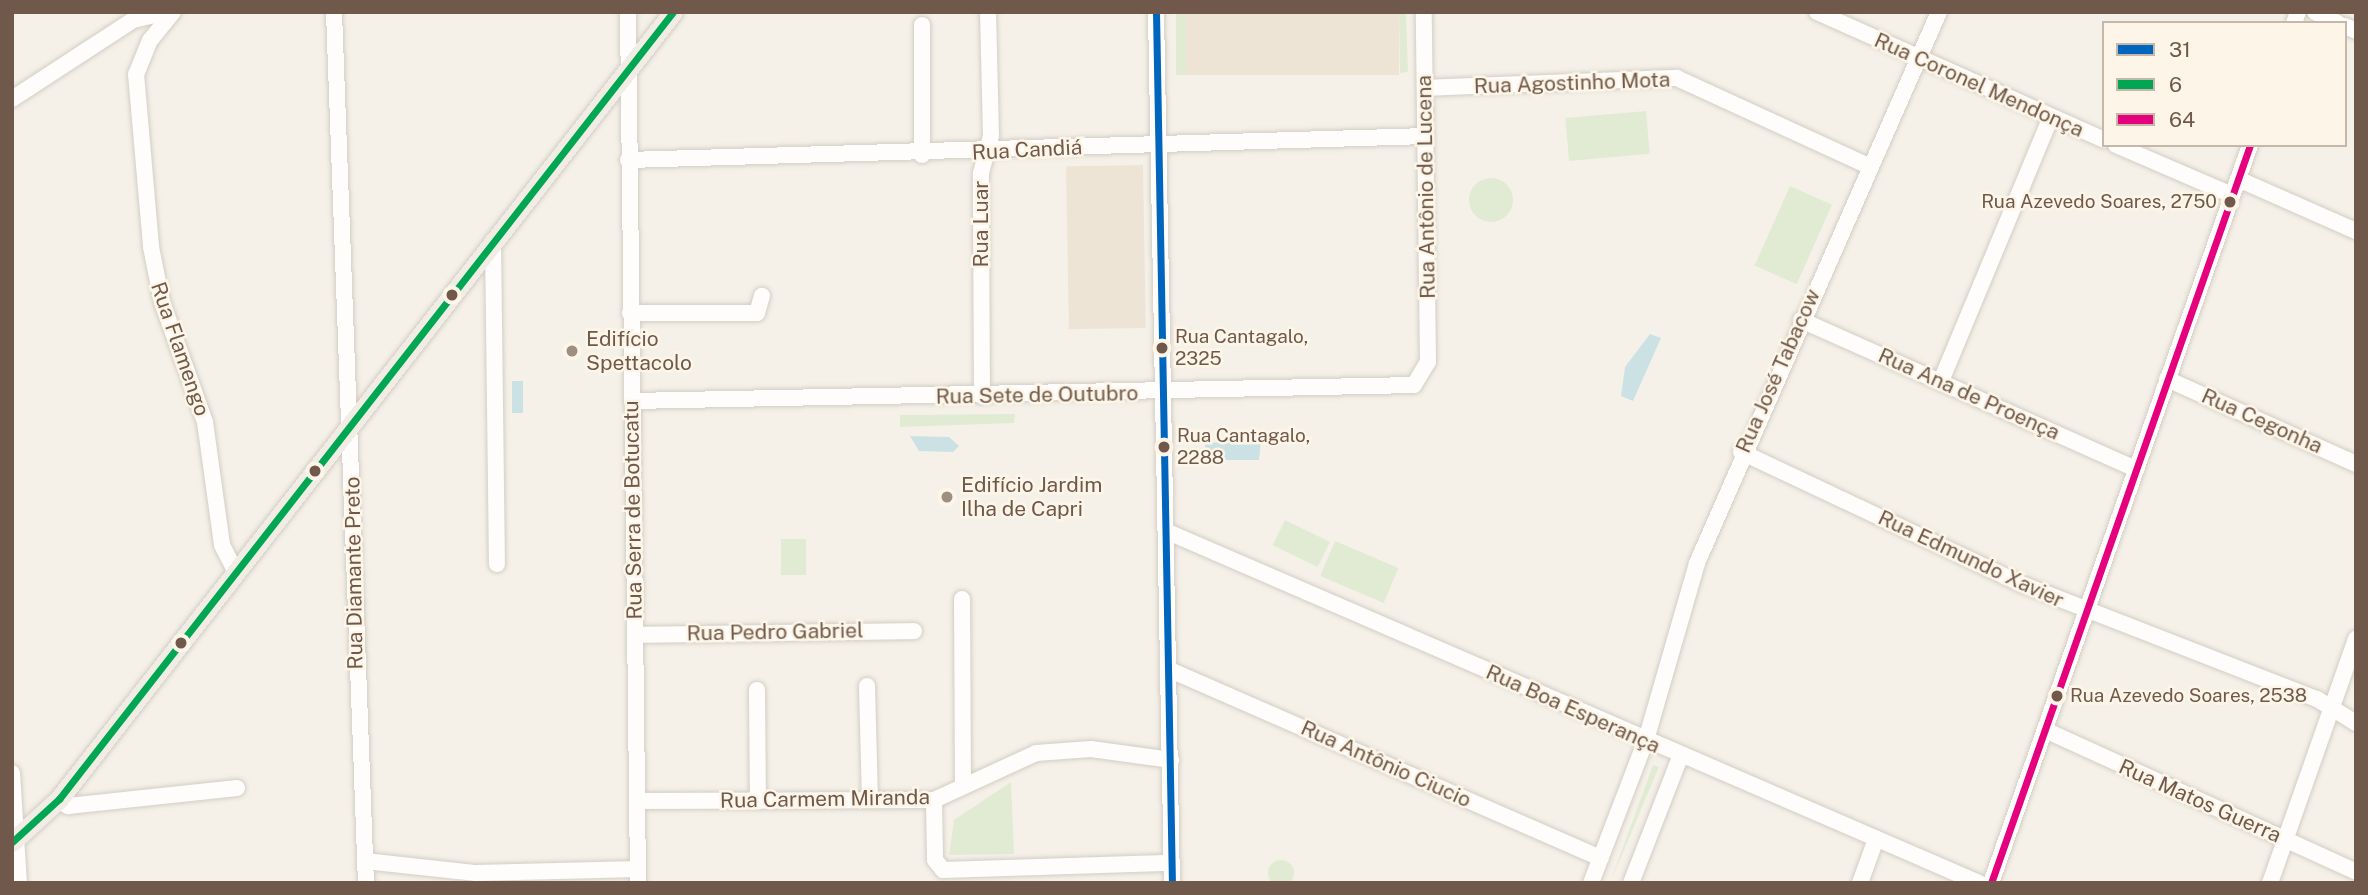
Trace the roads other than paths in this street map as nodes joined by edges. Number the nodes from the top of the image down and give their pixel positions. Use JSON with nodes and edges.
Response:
{"nodes":[{"id":1,"x":171,"y":12,"type":"edge"},
{"id":2,"x":334,"y":12,"type":"edge"},
{"id":3,"x":628,"y":12,"type":"edge"},
{"id":4,"x":673,"y":12,"type":"edge"},
{"id":5,"x":988,"y":12,"type":"edge"},
{"id":6,"x":1156,"y":12,"type":"edge"},
{"id":7,"x":1424,"y":12,"type":"edge"},
{"id":8,"x":1816,"y":12,"type":"edge"},
{"id":9,"x":1939,"y":12,"type":"edge"},
{"id":10,"x":2315,"y":12,"type":"edge"},
{"id":11,"x":2334,"y":21,"type":"edge"},
{"id":12,"x":922,"y":25,"type":"dead end"},
{"id":13,"x":1917,"y":59,"type":"junction"},
{"id":14,"x":628,"y":70,"type":"junction"},
{"id":15,"x":1425,"y":88,"type":"junction"},
{"id":16,"x":12,"y":99,"type":"edge"},
{"id":17,"x":2051,"y":117,"type":"junction"},
{"id":18,"x":1426,"y":135,"type":"junction"},
{"id":19,"x":2102,"y":139,"type":"edge"},
{"id":20,"x":1159,"y":143,"type":"junction"},
{"id":21,"x":2121,"y":147,"type":"edge"},
{"id":22,"x":2249,"y":147,"type":"edge"},
{"id":23,"x":987,"y":152,"type":"junction"},
{"id":24,"x":922,"y":155,"type":"junction"},
{"id":25,"x":628,"y":160,"type":"junction"},
{"id":26,"x":1868,"y":166,"type":"junction"},
{"id":27,"x":2238,"y":179,"type":"junction"},
{"id":28,"x":2232,"y":195,"type":"junction"},
{"id":29,"x":2356,"y":231,"type":"edge"},
{"id":30,"x":493,"y":241,"type":"junction"},
{"id":31,"x":762,"y":296,"type":"dead end"},
{"id":32,"x":630,"y":313,"type":"junction"},
{"id":33,"x":1801,"y":320,"type":"junction"},
{"id":34,"x":1428,"y":362,"type":"joint"},
{"id":35,"x":2167,"y":379,"type":"junction"},
{"id":36,"x":1941,"y":381,"type":"junction"},
{"id":37,"x":1166,"y":393,"type":"junction"},
{"id":38,"x":982,"y":396,"type":"junction"},
{"id":39,"x":632,"y":401,"type":"junction"},
{"id":40,"x":349,"y":424,"type":"junction"},
{"id":41,"x":1741,"y":452,"type":"junction"},
{"id":42,"x":2356,"y":464,"type":"edge"},
{"id":43,"x":2136,"y":469,"type":"junction"},
{"id":44,"x":1168,"y":532,"type":"junction"},
{"id":45,"x":497,"y":564,"type":"dead end"},
{"id":46,"x":234,"y":569,"type":"junction"},
{"id":47,"x":962,"y":599,"type":"dead end"},
{"id":48,"x":2087,"y":611,"type":"junction"},
{"id":49,"x":914,"y":631,"type":"dead end"},
{"id":50,"x":635,"y":635,"type":"junction"},
{"id":51,"x":2356,"y":639,"type":"edge"},
{"id":52,"x":1170,"y":670,"type":"junction"},
{"id":53,"x":867,"y":686,"type":"dead end"},
{"id":54,"x":757,"y":690,"type":"dead end"},
{"id":55,"x":2329,"y":712,"type":"junction"},
{"id":56,"x":2356,"y":723,"type":"edge"},
{"id":57,"x":2045,"y":730,"type":"junction"},
{"id":58,"x":1646,"y":740,"type":"junction"},
{"id":59,"x":1680,"y":758,"type":"junction"},
{"id":60,"x":1171,"y":760,"type":"junction"},
{"id":61,"x":12,"y":773,"type":"edge"},
{"id":62,"x":963,"y":786,"type":"junction"},
{"id":63,"x":237,"y":788,"type":"dead end"},
{"id":64,"x":57,"y":800,"type":"junction"},
{"id":65,"x":870,"y":800,"type":"junction"},
{"id":66,"x":934,"y":800,"type":"junction"},
{"id":67,"x":638,"y":801,"type":"junction"},
{"id":68,"x":758,"y":801,"type":"junction"},
{"id":69,"x":1876,"y":839,"type":"junction"},
{"id":70,"x":2285,"y":839,"type":"junction"},
{"id":71,"x":15,"y":840,"type":"edge"},
{"id":72,"x":1601,"y":858,"type":"junction"},
{"id":73,"x":365,"y":861,"type":"junction"},
{"id":74,"x":1172,"y":863,"type":"junction"},
{"id":75,"x":2356,"y":872,"type":"edge"},
{"id":76,"x":638,"y":876,"type":"edge"},
{"id":77,"x":19,"y":883,"type":"edge"},
{"id":78,"x":366,"y":883,"type":"edge"},
{"id":79,"x":1172,"y":883,"type":"edge"},
{"id":80,"x":1591,"y":883,"type":"edge"},
{"id":81,"x":1630,"y":883,"type":"edge"},
{"id":82,"x":1860,"y":883,"type":"edge"},
{"id":83,"x":1979,"y":883,"type":"edge"},
{"id":84,"x":1991,"y":883,"type":"edge"},
{"id":85,"x":2270,"y":883,"type":"edge"}],
"edges":[{"from":1,"to":16,"type":"street"},
{"from":1,"to":46,"type":"street","name":"Rua Flamengo"},
{"from":2,"to":40,"type":"street","name":"Rua Diamante Preto"},
{"from":3,"to":14,"type":"street","name":"Rua Serra de Botucatu"},
{"from":4,"to":14,"type":"main road"},
{"from":5,"to":23,"type":"street","name":"Rua Luar"},
{"from":6,"to":20,"type":"street"},
{"from":7,"to":15,"type":"street","name":"Rua Antônio de Lucena"},
{"from":8,"to":13,"type":"street","name":"Rua Coronel Mendonça"},
{"from":9,"to":13,"type":"street","name":"Rua José Tabacow"},
{"from":10,"to":11,"type":"street"},
{"from":12,"to":24,"type":"street"},
{"from":13,"to":17,"type":"street","name":"Rua Coronel Mendonça"},
{"from":13,"to":26,"type":"street","name":"Rua José Tabacow"},
{"from":14,"to":25,"type":"street","name":"Rua Serra de Botucatu"},
{"from":14,"to":30,"type":"main road"},
{"from":15,"to":18,"type":"street","name":"Rua Antônio de Lucena"},
{"from":15,"to":26,"type":"street","name":"Rua Agostinho Mota"},
{"from":17,"to":19,"type":"street","name":"Rua Coronel Mendonça"},
{"from":17,"to":36,"type":"street"},
{"from":18,"to":20,"type":"street","name":"Rua Candiá"},
{"from":18,"to":34,"type":"street","name":"Rua Antônio de Lucena"},
{"from":20,"to":23,"type":"street","name":"Rua Candiá"},
{"from":20,"to":37,"type":"street"},
{"from":21,"to":28,"type":"street"},
{"from":22,"to":27,"type":"street"},
{"from":23,"to":24,"type":"street","name":"Rua Candiá"},
{"from":23,"to":38,"type":"street","name":"Rua Luar"},
{"from":24,"to":25,"type":"street","name":"Rua Candiá"},
{"from":25,"to":32,"type":"street","name":"Rua Serra de Botucatu"},
{"from":26,"to":33,"type":"street","name":"Rua José Tabacow"},
{"from":27,"to":28,"type":"street"},
{"from":27,"to":29,"type":"street"},
{"from":28,"to":35,"type":"street"},
{"from":30,"to":40,"type":"main road"},
{"from":30,"to":45,"type":"street"},
{"from":31,"to":32,"type":"street"},
{"from":32,"to":39,"type":"street","name":"Rua Serra de Botucatu"},
{"from":33,"to":36,"type":"street","name":"Rua Ana de Proença"},
{"from":33,"to":41,"type":"street","name":"Rua José Tabacow"},
{"from":34,"to":37,"type":"street","name":"Rua Sete de Outubro"},
{"from":35,"to":42,"type":"street","name":"Rua Cegonha"},
{"from":35,"to":43,"type":"street"},
{"from":36,"to":43,"type":"street","name":"Rua Ana de Proença"},
{"from":37,"to":38,"type":"street","name":"Rua Sete de Outubro"},
{"from":37,"to":44,"type":"street"},
{"from":38,"to":39,"type":"street","name":"Rua Sete de Outubro"},
{"from":39,"to":50,"type":"street","name":"Rua Serra de Botucatu"},
{"from":40,"to":46,"type":"main road"},
{"from":40,"to":73,"type":"street","name":"Rua Diamante Preto"},
{"from":41,"to":48,"type":"street","name":"Rua Edmundo Xavier"},
{"from":41,"to":58,"type":"street","name":"Rua José Tabacow"},
{"from":43,"to":48,"type":"street"},
{"from":44,"to":52,"type":"street"},
{"from":44,"to":58,"type":"street","name":"Rua Boa Esperança"},
{"from":46,"to":64,"type":"main road"},
{"from":47,"to":62,"type":"street"},
{"from":48,"to":55,"type":"street","name":"Rua Edmundo Xavier"},
{"from":48,"to":57,"type":"street"},
{"from":49,"to":50,"type":"street","name":"Rua Pedro Gabriel"},
{"from":50,"to":67,"type":"street","name":"Rua Serra de Botucatu"},
{"from":51,"to":55,"type":"street"},
{"from":52,"to":60,"type":"street"},
{"from":52,"to":72,"type":"street","name":"Rua Antônio Ciucio"},
{"from":53,"to":65,"type":"street"},
{"from":54,"to":68,"type":"street"},
{"from":55,"to":56,"type":"street","name":"Rua Edmundo Xavier"},
{"from":55,"to":70,"type":"street"},
{"from":57,"to":70,"type":"street","name":"Rua Matos Guerra"},
{"from":57,"to":84,"type":"street"},
{"from":58,"to":59,"type":"street","name":"Rua Boa Esperança"},
{"from":58,"to":72,"type":"street","name":"Rua José Tabacow"},
{"from":59,"to":69,"type":"street","name":"Rua Boa Esperança"},
{"from":59,"to":81,"type":"street"},
{"from":60,"to":62,"type":"street","name":"Rua Carmem Miranda"},
{"from":60,"to":74,"type":"street"},
{"from":61,"to":71,"type":"street"},
{"from":62,"to":66,"type":"street","name":"Rua Carmem Miranda"},
{"from":63,"to":64,"type":"street"},
{"from":64,"to":71,"type":"main road"},
{"from":65,"to":66,"type":"street","name":"Rua Carmem Miranda"},
{"from":65,"to":68,"type":"street","name":"Rua Carmem Miranda"},
{"from":66,"to":74,"type":"street"},
{"from":67,"to":68,"type":"street","name":"Rua Carmem Miranda"},
{"from":67,"to":76,"type":"street","name":"Rua Serra de Botucatu"},
{"from":69,"to":82,"type":"street"},
{"from":69,"to":83,"type":"street","name":"Rua Boa Esperança"},
{"from":70,"to":75,"type":"street","name":"Rua Matos Guerra"},
{"from":70,"to":85,"type":"street"},
{"from":71,"to":77,"type":"street"},
{"from":72,"to":80,"type":"street","name":"Rua José Tabacow"},
{"from":73,"to":76,"type":"street"},
{"from":73,"to":78,"type":"street","name":"Rua Diamante Preto"},
{"from":74,"to":79,"type":"street"}]}
